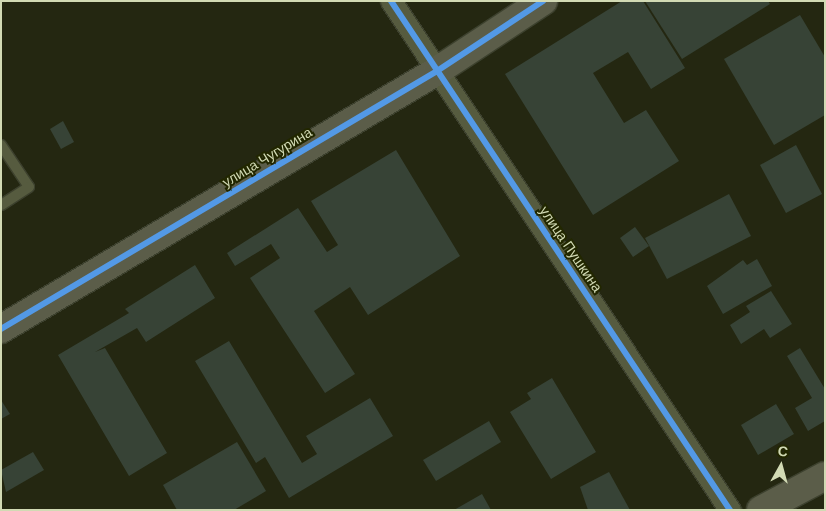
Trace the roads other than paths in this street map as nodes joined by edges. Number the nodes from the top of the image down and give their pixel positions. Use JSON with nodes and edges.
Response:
{"nodes":[{"id":1,"x":391,"y":1,"type":"edge"},
{"id":2,"x":543,"y":1,"type":"edge"},
{"id":3,"x":437,"y":71,"type":"junction"},
{"id":4,"x":1,"y":146,"type":"edge"},
{"id":5,"x":1,"y":205,"type":"edge"},
{"id":6,"x":1,"y":329,"type":"edge"},
{"id":7,"x":825,"y":476,"type":"edge"},
{"id":8,"x":730,"y":510,"type":"edge"},
{"id":9,"x":761,"y":510,"type":"edge"}],
"edges":[{"from":1,"to":3,"type":"street","name":"улица Пушкина"},
{"from":2,"to":3,"type":"street","name":"улица Чугурина"},
{"from":3,"to":6,"type":"street","name":"улица Чугурина"},
{"from":3,"to":8,"type":"street","name":"улица Пушкина"},
{"from":4,"to":5,"type":"lane"},
{"from":7,"to":9,"type":"street"}]}
